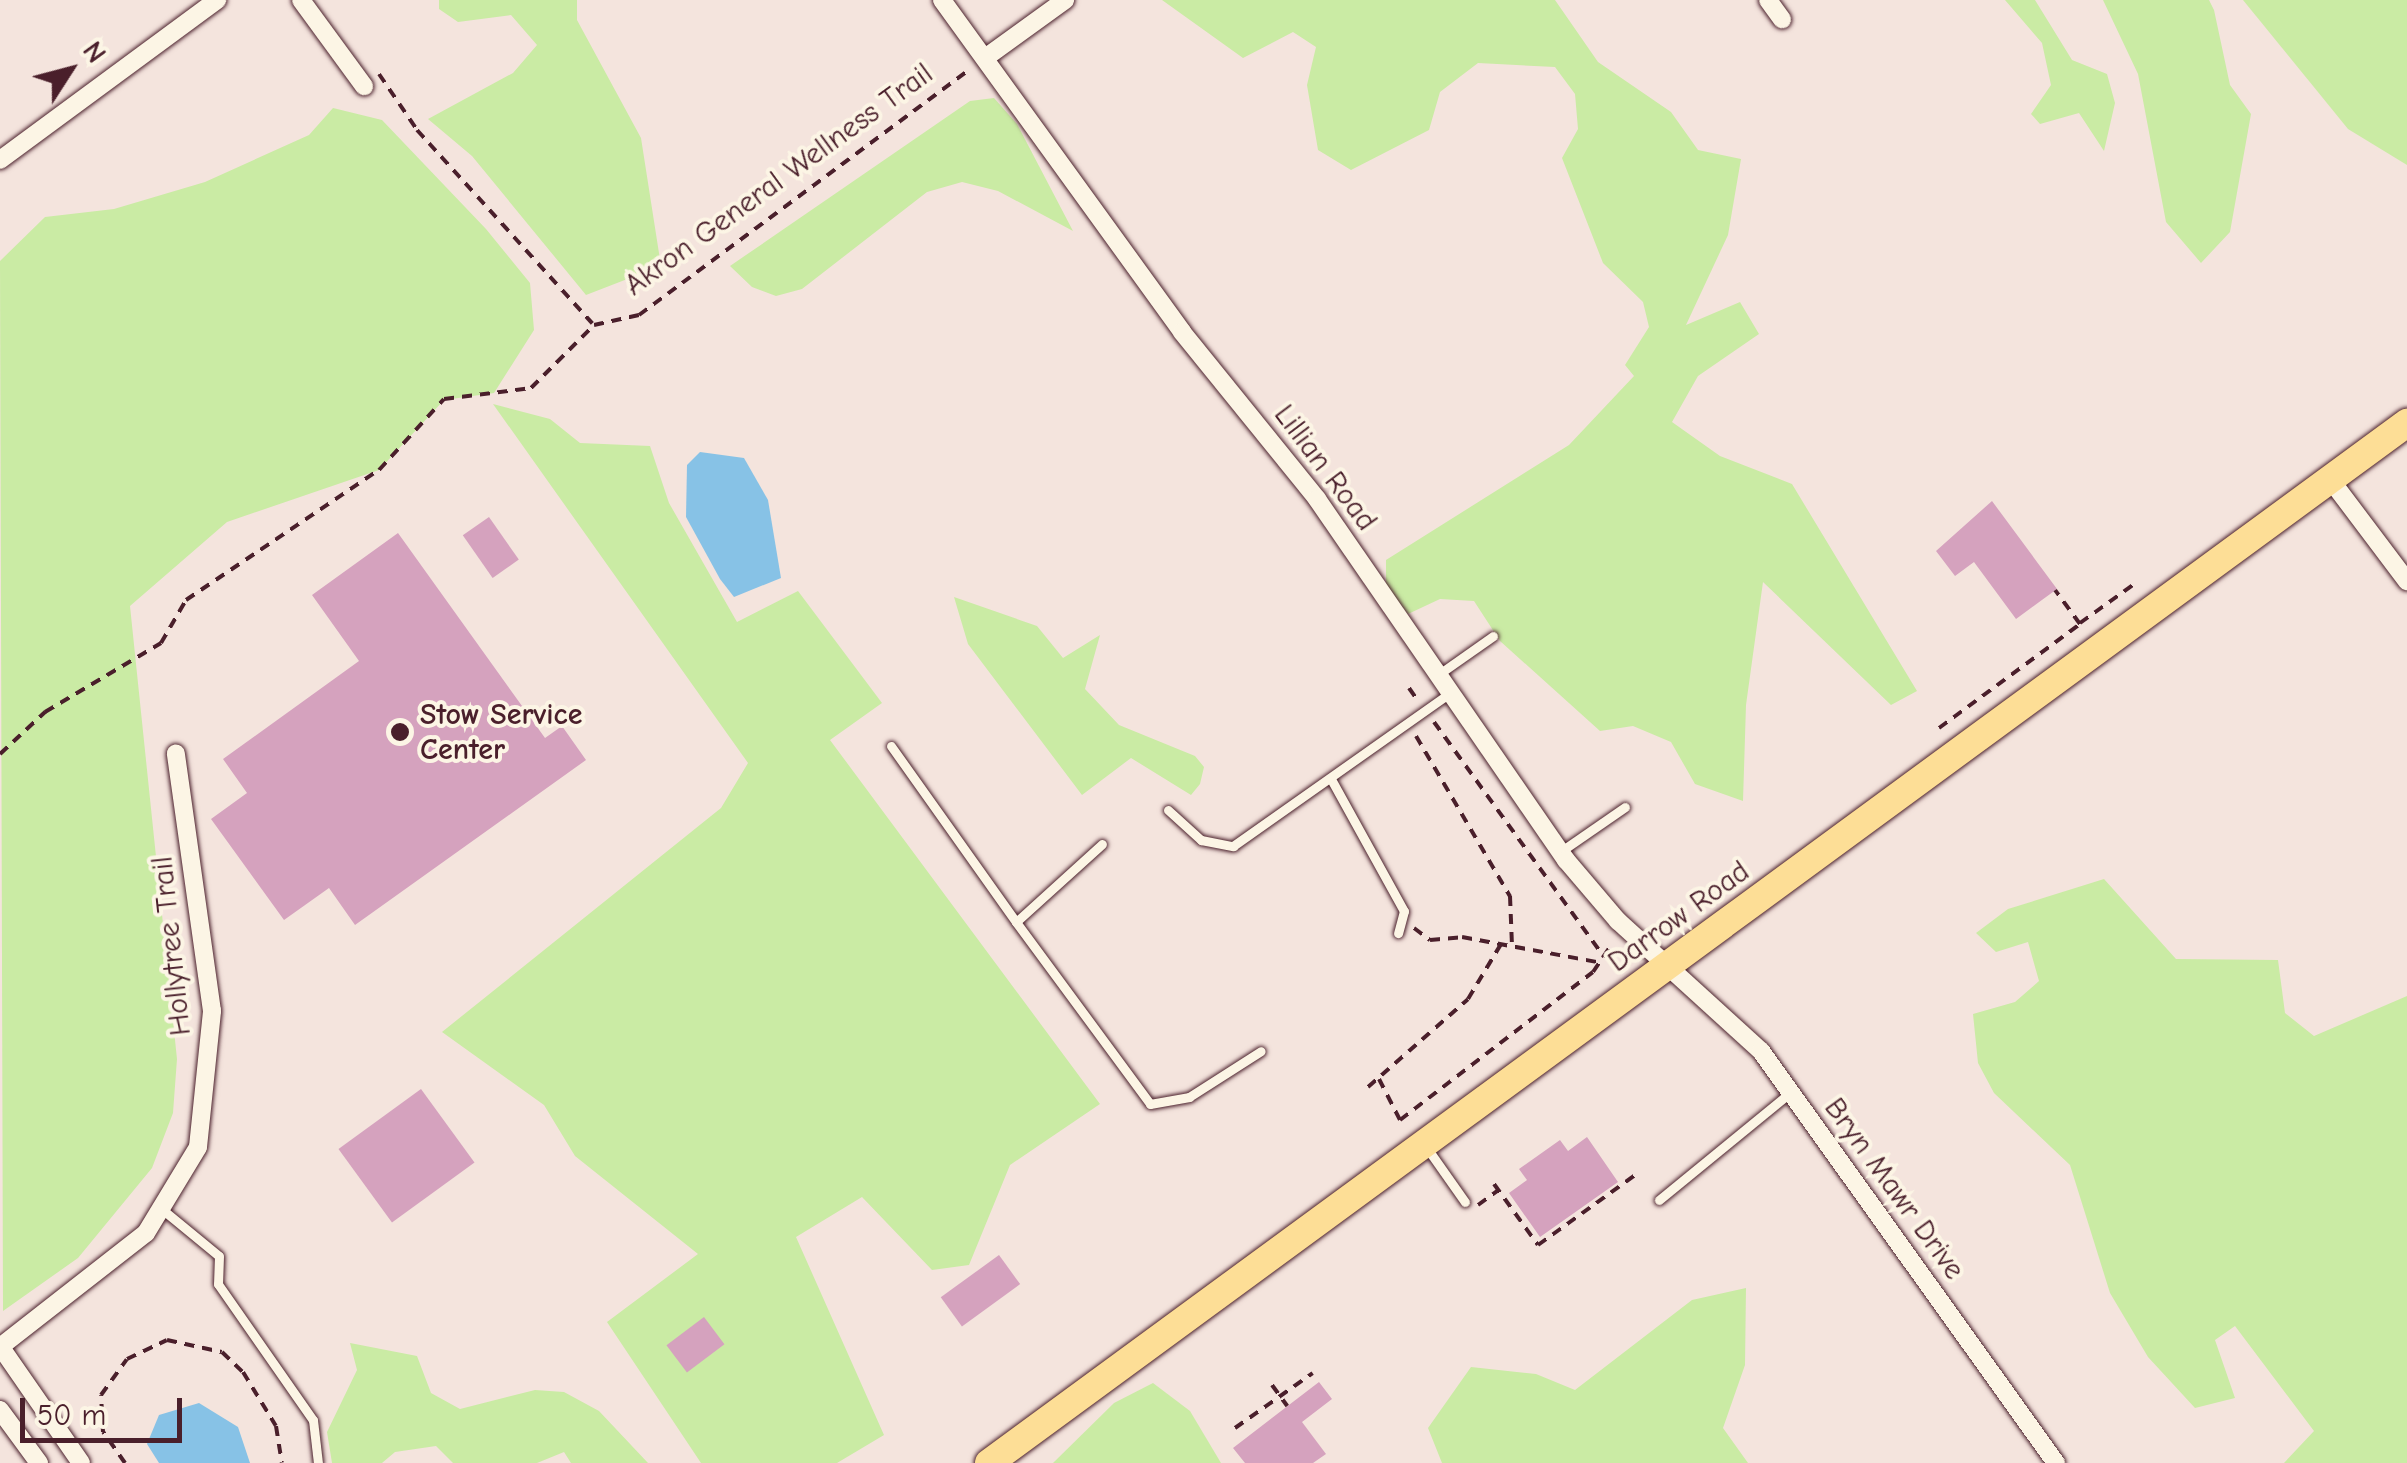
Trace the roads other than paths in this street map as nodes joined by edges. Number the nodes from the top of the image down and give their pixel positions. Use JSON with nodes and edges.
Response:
{"nodes":[{"id":1,"x":217,"y":0,"type":"edge"},
{"id":2,"x":301,"y":0,"type":"edge"},
{"id":3,"x":942,"y":0,"type":"edge"},
{"id":4,"x":1065,"y":0,"type":"edge"},
{"id":5,"x":1768,"y":0,"type":"edge"},
{"id":6,"x":1782,"y":19,"type":"dead end"},
{"id":7,"x":984,"y":58,"type":"junction"},
{"id":8,"x":364,"y":86,"type":"road end"},
{"id":9,"x":0,"y":160,"type":"edge"},
{"id":10,"x":2407,"y":423,"type":"edge"},
{"id":11,"x":2330,"y":478,"type":"junction"},
{"id":12,"x":2407,"y":581,"type":"edge"},
{"id":13,"x":1493,"y":636,"type":"dead end"},
{"id":14,"x":1439,"y":674,"type":"junction"},
{"id":15,"x":1452,"y":692,"type":"junction"},
{"id":16,"x":891,"y":746,"type":"dead end"},
{"id":17,"x":176,"y":754,"type":"dead end"},
{"id":18,"x":1331,"y":779,"type":"junction"},
{"id":19,"x":1625,"y":807,"type":"dead end"},
{"id":20,"x":1168,"y":810,"type":"dead end"},
{"id":21,"x":1102,"y":844,"type":"dead end"},
{"id":22,"x":1560,"y":852,"type":"junction"},
{"id":23,"x":1016,"y":922,"type":"junction"},
{"id":24,"x":1398,"y":933,"type":"dead end"},
{"id":25,"x":1670,"y":963,"type":"junction"},
{"id":26,"x":1261,"y":1052,"type":"dead end"},
{"id":27,"x":1791,"y":1092,"type":"junction"},
{"id":28,"x":1425,"y":1146,"type":"junction"},
{"id":29,"x":1660,"y":1200,"type":"dead end"},
{"id":30,"x":1468,"y":1206,"type":"road end"},
{"id":31,"x":163,"y":1210,"type":"junction"},
{"id":32,"x":0,"y":1346,"type":"edge"},
{"id":33,"x":0,"y":1410,"type":"edge"},
{"id":34,"x":1007,"y":1458,"type":"edge"},
{"id":35,"x":38,"y":1463,"type":"edge"},
{"id":36,"x":81,"y":1463,"type":"edge"},
{"id":37,"x":318,"y":1463,"type":"edge"},
{"id":38,"x":2056,"y":1463,"type":"edge"}],
"edges":[{"from":1,"to":9,"type":"street"},
{"from":2,"to":8,"type":"street"},
{"from":3,"to":7,"type":"street","name":"Lillian Road"},
{"from":4,"to":7,"type":"street"},
{"from":5,"to":6,"type":"street"},
{"from":7,"to":14,"type":"street","name":"Lillian Road"},
{"from":10,"to":11,"type":"main road","name":"Darrow Road"},
{"from":11,"to":12,"type":"street"},
{"from":11,"to":25,"type":"main road","name":"Darrow Road"},
{"from":13,"to":14,"type":"lane"},
{"from":14,"to":15,"type":"street","name":"Lillian Road"},
{"from":15,"to":18,"type":"lane"},
{"from":15,"to":22,"type":"street","name":"Lillian Road"},
{"from":16,"to":23,"type":"lane"},
{"from":17,"to":31,"type":"street","name":"Hollytree Trail"},
{"from":18,"to":20,"type":"lane"},
{"from":18,"to":24,"type":"lane"},
{"from":19,"to":22,"type":"lane"},
{"from":21,"to":23,"type":"lane"},
{"from":22,"to":25,"type":"street","name":"Lillian Road"},
{"from":23,"to":26,"type":"lane"},
{"from":25,"to":27,"type":"street","name":"Bryn Mawr Drive"},
{"from":25,"to":28,"type":"main road","name":"Darrow Road"},
{"from":27,"to":29,"type":"lane"},
{"from":27,"to":38,"type":"street","name":"Bryn Mawr Drive"},
{"from":28,"to":30,"type":"lane"},
{"from":28,"to":34,"type":"main road","name":"Darrow Road"},
{"from":31,"to":32,"type":"street","name":"Hollytree Trail"},
{"from":31,"to":37,"type":"lane"},
{"from":32,"to":36,"type":"street"},
{"from":33,"to":35,"type":"street"}]}
